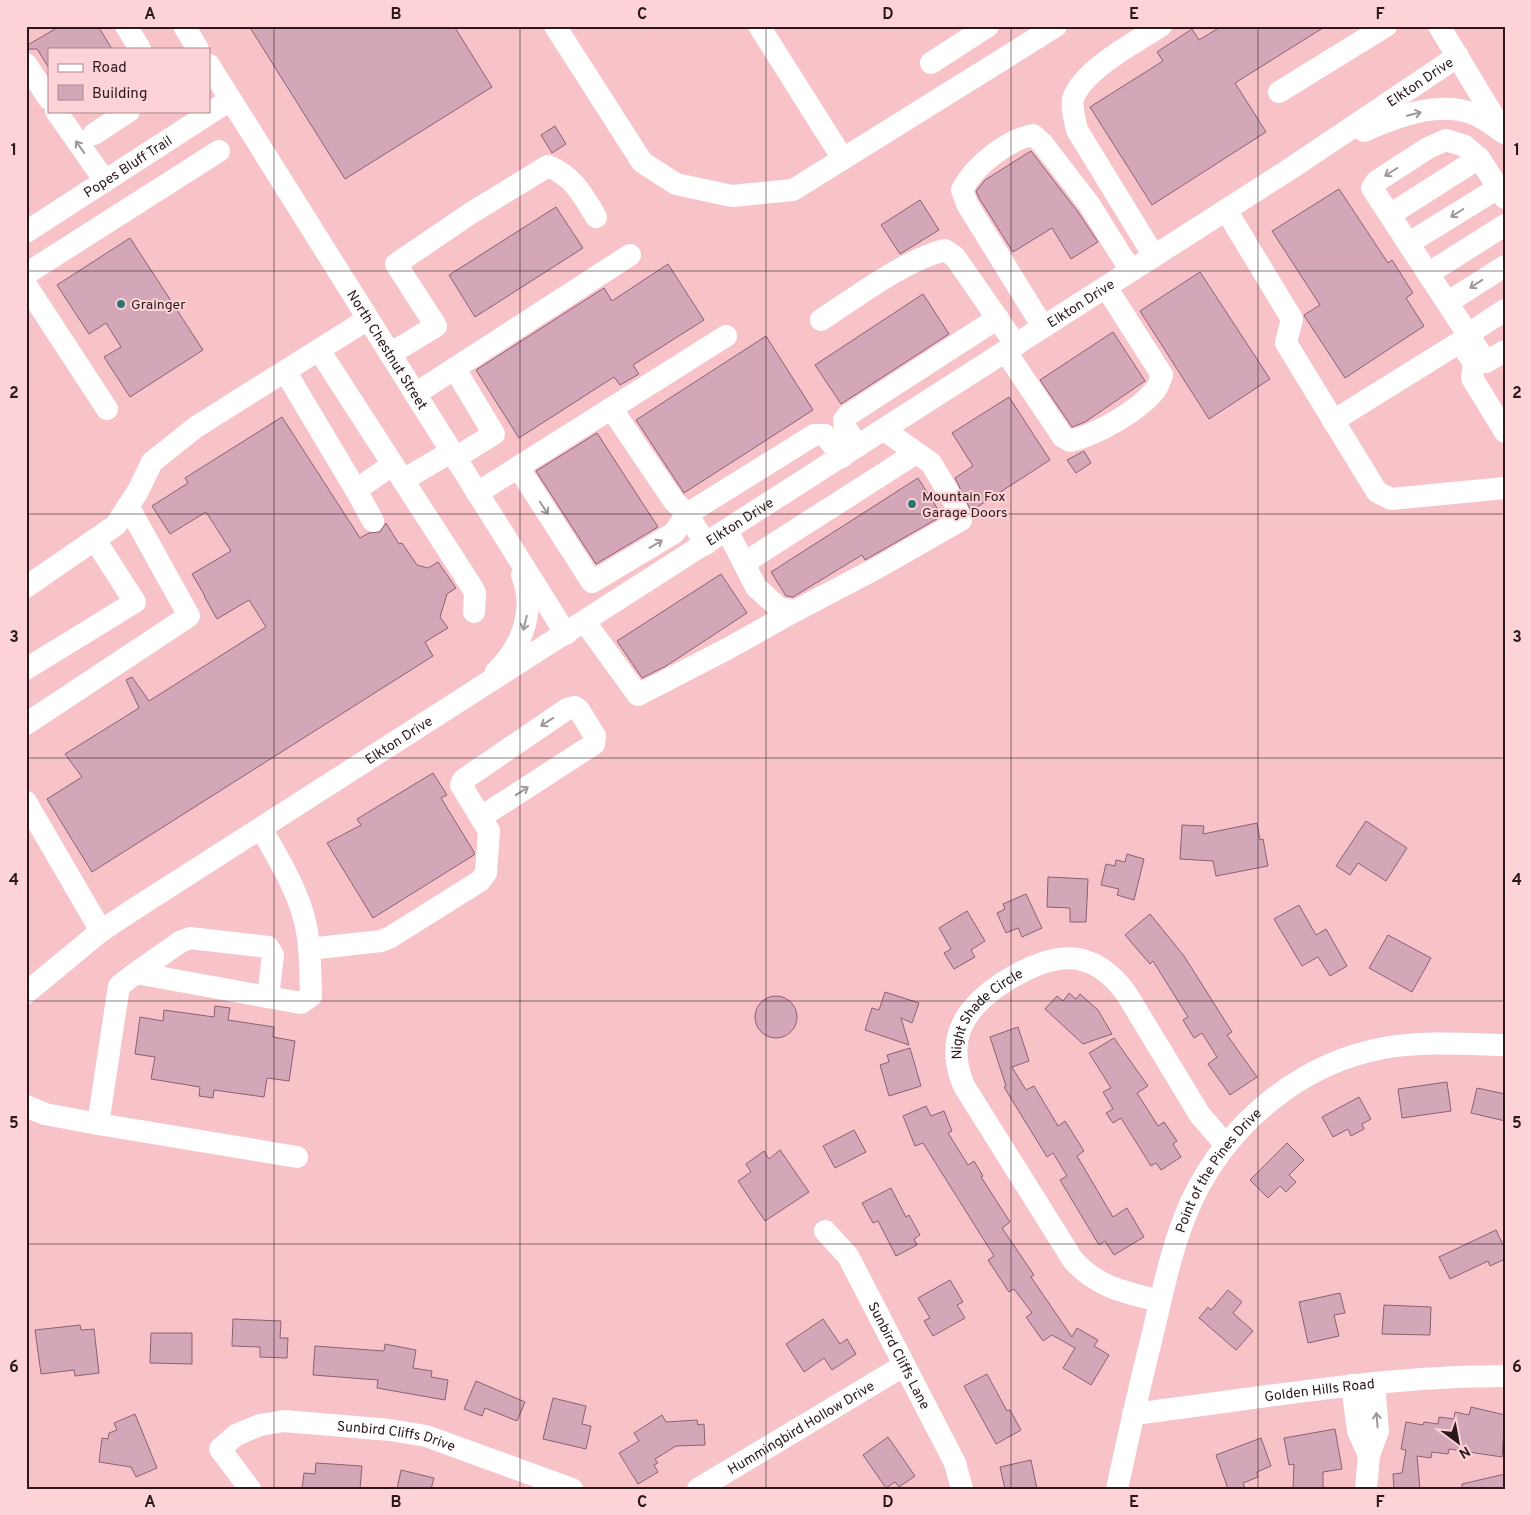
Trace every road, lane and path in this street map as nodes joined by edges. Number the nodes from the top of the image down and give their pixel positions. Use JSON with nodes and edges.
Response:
{"nodes":[{"id":1,"x":126,"y":26,"type":"edge"},
{"id":2,"x":184,"y":26,"type":"edge"},
{"id":3,"x":554,"y":26,"type":"edge"},
{"id":4,"x":759,"y":26,"type":"edge"},
{"id":5,"x":988,"y":26,"type":"edge"},
{"id":6,"x":1056,"y":26,"type":"edge"},
{"id":7,"x":1161,"y":26,"type":"edge"},
{"id":8,"x":1386,"y":26,"type":"edge"},
{"id":9,"x":1439,"y":26,"type":"edge"},
{"id":10,"x":139,"y":48,"type":"edge"},
{"id":11,"x":197,"y":48,"type":"edge"},
{"id":12,"x":1458,"y":56,"type":"junction"},
{"id":13,"x":930,"y":63,"type":"dead end"},
{"id":14,"x":26,"y":64,"type":"edge"},
{"id":15,"x":210,"y":67,"type":"edge"},
{"id":16,"x":1280,"y":92,"type":"dead end"},
{"id":17,"x":48,"y":97,"type":"edge"},
{"id":18,"x":230,"y":100,"type":"junction"},
{"id":19,"x":57,"y":112,"type":"edge"},
{"id":20,"x":127,"y":112,"type":"edge"},
{"id":21,"x":94,"y":134,"type":"dead end"},
{"id":22,"x":1504,"y":134,"type":"edge"},
{"id":23,"x":157,"y":147,"type":"junction"},
{"id":24,"x":219,"y":151,"type":"dead end"},
{"id":25,"x":1479,"y":158,"type":"junction"},
{"id":26,"x":843,"y":159,"type":"junction"},
{"id":27,"x":1290,"y":169,"type":"junction"},
{"id":28,"x":178,"y":177,"type":"junction"},
{"id":29,"x":100,"y":184,"type":"junction"},
{"id":30,"x":1501,"y":192,"type":"edge"},
{"id":31,"x":1226,"y":210,"type":"junction"},
{"id":32,"x":1391,"y":214,"type":"junction"},
{"id":33,"x":114,"y":218,"type":"junction"},
{"id":34,"x":596,"y":218,"type":"dead end"},
{"id":35,"x":1505,"y":225,"type":"edge"},
{"id":36,"x":26,"y":232,"type":"edge"},
{"id":37,"x":1410,"y":243,"type":"junction"},
{"id":38,"x":630,"y":255,"type":"dead end"},
{"id":39,"x":1154,"y":256,"type":"junction"},
{"id":40,"x":1505,"y":266,"type":"edge"},
{"id":41,"x":1131,"y":271,"type":"junction"},
{"id":42,"x":1429,"y":273,"type":"junction"},
{"id":43,"x":26,"y":274,"type":"edge"},
{"id":44,"x":26,"y":285,"type":"edge"},
{"id":45,"x":1106,"y":287,"type":"junction"},
{"id":46,"x":1448,"y":302,"type":"junction"},
{"id":47,"x":1505,"y":310,"type":"edge"},
{"id":48,"x":998,"y":318,"type":"junction"},
{"id":49,"x":368,"y":319,"type":"junction"},
{"id":50,"x":821,"y":320,"type":"dead end"},
{"id":51,"x":1043,"y":328,"type":"junction"},
{"id":52,"x":1468,"y":334,"type":"junction"},
{"id":53,"x":726,"y":336,"type":"dead end"},
{"id":54,"x":1011,"y":348,"type":"junction"},
{"id":55,"x":319,"y":350,"type":"junction"},
{"id":56,"x":390,"y":354,"type":"junction"},
{"id":57,"x":1496,"y":357,"type":"edge"},
{"id":58,"x":455,"y":369,"type":"junction"},
{"id":59,"x":285,"y":371,"type":"junction"},
{"id":60,"x":415,"y":394,"type":"junction"},
{"id":61,"x":611,"y":408,"type":"junction"},
{"id":62,"x":107,"y":409,"type":"dead end"},
{"id":63,"x":1334,"y":421,"type":"junction"},
{"id":64,"x":884,"y":430,"type":"junction"},
{"id":65,"x":1505,"y":432,"type":"edge"},
{"id":66,"x":850,"y":451,"type":"junction"},
{"id":67,"x":916,"y":453,"type":"junction"},
{"id":68,"x":453,"y":455,"type":"junction"},
{"id":69,"x":518,"y":467,"type":"junction"},
{"id":70,"x":398,"y":472,"type":"junction"},
{"id":71,"x":1505,"y":488,"type":"edge"},
{"id":72,"x":356,"y":490,"type":"junction"},
{"id":73,"x":477,"y":493,"type":"junction"},
{"id":74,"x":128,"y":506,"type":"junction"},
{"id":75,"x":688,"y":514,"type":"junction"},
{"id":76,"x":373,"y":520,"type":"dead end"},
{"id":77,"x":727,"y":530,"type":"junction"},
{"id":78,"x":95,"y":540,"type":"junction"},
{"id":79,"x":509,"y":544,"type":"junction"},
{"id":80,"x":706,"y":544,"type":"junction"},
{"id":81,"x":744,"y":563,"type":"junction"},
{"id":82,"x":26,"y":587,"type":"edge"},
{"id":83,"x":795,"y":611,"type":"junction"},
{"id":84,"x":474,"y":612,"type":"dead end"},
{"id":85,"x":585,"y":622,"type":"junction"},
{"id":86,"x":566,"y":634,"type":"junction"},
{"id":87,"x":26,"y":669,"type":"edge"},
{"id":88,"x":474,"y":693,"type":"junction"},
{"id":89,"x":26,"y":724,"type":"edge"},
{"id":90,"x":26,"y":802,"type":"edge"},
{"id":91,"x":481,"y":817,"type":"junction"},
{"id":92,"x":261,"y":828,"type":"junction"},
{"id":93,"x":101,"y":931,"type":"junction"},
{"id":94,"x":309,"y":949,"type":"junction"},
{"id":95,"x":136,"y":973,"type":"junction"},
{"id":96,"x":26,"y":993,"type":"edge"},
{"id":97,"x":268,"y":997,"type":"junction"},
{"id":98,"x":1505,"y":1045,"type":"edge"},
{"id":99,"x":26,"y":1106,"type":"edge"},
{"id":100,"x":98,"y":1124,"type":"junction"},
{"id":101,"x":1225,"y":1144,"type":"junction"},
{"id":102,"x":297,"y":1157,"type":"dead end"},
{"id":103,"x":824,"y":1231,"type":"dead end"},
{"id":104,"x":1160,"y":1301,"type":"junction"},
{"id":105,"x":903,"y":1366,"type":"junction"},
{"id":106,"x":1505,"y":1376,"type":"edge"},
{"id":107,"x":1374,"y":1383,"type":"junction"},
{"id":108,"x":1352,"y":1385,"type":"junction"},
{"id":109,"x":1133,"y":1414,"type":"junction"},
{"id":110,"x":1369,"y":1455,"type":"junction"},
{"id":111,"x":250,"y":1489,"type":"edge"},
{"id":112,"x":572,"y":1489,"type":"edge"},
{"id":113,"x":698,"y":1489,"type":"edge"},
{"id":114,"x":962,"y":1489,"type":"edge"},
{"id":115,"x":1117,"y":1489,"type":"edge"},
{"id":116,"x":1366,"y":1489,"type":"edge"}],
"edges":[{"from":1,"to":10,"type":"street"},
{"from":2,"to":11,"type":"street"},
{"from":3,"to":26,"type":"street"},
{"from":4,"to":26,"type":"street"},
{"from":5,"to":13,"type":"street"},
{"from":6,"to":26,"type":"street"},
{"from":7,"to":39,"type":"street"},
{"from":8,"to":16,"type":"street"},
{"from":9,"to":12,"type":"street"},
{"from":12,"to":22,"type":"street"},
{"from":12,"to":27,"type":"street","name":"Elkton Drive"},
{"from":14,"to":17,"type":"street"},
{"from":15,"to":18,"type":"street","name":"North Chestnut Street"},
{"from":18,"to":23,"type":"street","name":"Popes Bluff Trail"},
{"from":18,"to":49,"type":"street","name":"North Chestnut Street"},
{"from":29,"to":19,"type":"street","one_way":true},
{"from":20,"to":21,"type":"street"},
{"from":27,"to":22,"type":"street","one_way":true},
{"from":23,"to":28,"type":"street"},
{"from":23,"to":29,"type":"street","name":"Popes Bluff Trail"},
{"from":24,"to":28,"type":"street"},
{"from":25,"to":30,"type":"street"},
{"from":25,"to":32,"type":"street"},
{"from":25,"to":32,"type":"street","one_way":true},
{"from":27,"to":31,"type":"street","name":"Elkton Drive"},
{"from":28,"to":33,"type":"street"},
{"from":29,"to":33,"type":"street"},
{"from":29,"to":36,"type":"street","name":"Popes Bluff Trail"},
{"from":30,"to":37,"type":"street","one_way":true},
{"from":31,"to":39,"type":"street","name":"Elkton Drive"},
{"from":31,"to":63,"type":"street"},
{"from":32,"to":37,"type":"street"},
{"from":33,"to":43,"type":"street"},
{"from":34,"to":56,"type":"street"},
{"from":35,"to":42,"type":"street"},
{"from":37,"to":42,"type":"street"},
{"from":38,"to":58,"type":"street"},
{"from":39,"to":41,"type":"street","name":"Elkton Drive"},
{"from":40,"to":46,"type":"street","one_way":true},
{"from":41,"to":45,"type":"street","name":"Elkton Drive"},
{"from":41,"to":51,"type":"street"},
{"from":42,"to":46,"type":"street"},
{"from":44,"to":62,"type":"street"},
{"from":45,"to":51,"type":"street","name":"Elkton Drive"},
{"from":45,"to":54,"type":"street"},
{"from":46,"to":52,"type":"street"},
{"from":47,"to":52,"type":"street"},
{"from":48,"to":50,"type":"street"},
{"from":48,"to":54,"type":"street"},
{"from":48,"to":66,"type":"street"},
{"from":49,"to":55,"type":"street"},
{"from":49,"to":56,"type":"street","name":"North Chestnut Street"},
{"from":51,"to":54,"type":"street","name":"Elkton Drive"},
{"from":52,"to":57,"type":"street"},
{"from":53,"to":61,"type":"street"},
{"from":54,"to":64,"type":"street","name":"Elkton Drive"},
{"from":55,"to":59,"type":"street"},
{"from":55,"to":70,"type":"street"},
{"from":56,"to":60,"type":"street","name":"North Chestnut Street"},
{"from":58,"to":60,"type":"street"},
{"from":58,"to":68,"type":"street"},
{"from":59,"to":72,"type":"street"},
{"from":59,"to":74,"type":"street"},
{"from":60,"to":68,"type":"street","name":"North Chestnut Street"},
{"from":61,"to":69,"type":"street"},
{"from":61,"to":75,"type":"street"},
{"from":63,"to":65,"type":"street"},
{"from":63,"to":71,"type":"street"},
{"from":64,"to":66,"type":"street","name":"Elkton Drive"},
{"from":64,"to":67,"type":"street"},
{"from":66,"to":75,"type":"street"},
{"from":66,"to":77,"type":"street","name":"Elkton Drive"},
{"from":67,"to":81,"type":"street"},
{"from":67,"to":83,"type":"street"},
{"from":68,"to":70,"type":"street"},
{"from":68,"to":73,"type":"street","name":"North Chestnut Street"},
{"from":69,"to":73,"type":"street"},
{"from":69,"to":75,"type":"street","one_way":true},
{"from":70,"to":72,"type":"street"},
{"from":70,"to":84,"type":"street"},
{"from":72,"to":76,"type":"street"},
{"from":73,"to":79,"type":"street","name":"North Chestnut Street"},
{"from":74,"to":78,"type":"street"},
{"from":74,"to":89,"type":"street"},
{"from":75,"to":80,"type":"street"},
{"from":77,"to":80,"type":"street","name":"Elkton Drive"},
{"from":77,"to":81,"type":"street"},
{"from":78,"to":82,"type":"street"},
{"from":78,"to":87,"type":"street"},
{"from":79,"to":86,"type":"street","name":"North Chestnut Street"},
{"from":79,"to":88,"type":"street","one_way":true},
{"from":80,"to":85,"type":"street","name":"Elkton Drive"},
{"from":81,"to":83,"type":"street"},
{"from":83,"to":85,"type":"street"},
{"from":85,"to":86,"type":"street","name":"Elkton Drive"},
{"from":86,"to":88,"type":"street","name":"Elkton Drive"},
{"from":88,"to":92,"type":"street","name":"Elkton Drive"},
{"from":90,"to":93,"type":"street"},
{"from":91,"to":91,"type":"street","one_way":true},
{"from":91,"to":94,"type":"street"},
{"from":92,"to":93,"type":"street","name":"Elkton Drive"},
{"from":92,"to":94,"type":"street"},
{"from":93,"to":96,"type":"street","name":"Elkton Drive"},
{"from":94,"to":97,"type":"street"},
{"from":95,"to":97,"type":"street"},
{"from":95,"to":97,"type":"street"},
{"from":95,"to":100,"type":"street"},
{"from":98,"to":101,"type":"street","name":"Point of the Pines Drive"},
{"from":99,"to":100,"type":"street"},
{"from":100,"to":102,"type":"street"},
{"from":101,"to":104,"type":"street","name":"Point of the Pines Drive"},
{"from":101,"to":104,"type":"street","name":"Night Shade Circle"},
{"from":103,"to":105,"type":"street","name":"Sunbird Cliffs Lane"},
{"from":104,"to":109,"type":"street","name":"Point of the Pines Drive"},
{"from":105,"to":113,"type":"street","name":"Hummingbird Hollow Drive"},
{"from":105,"to":114,"type":"street","name":"Sunbird Cliffs Lane"},
{"from":106,"to":107,"type":"street","name":"Golden Hills Road"},
{"from":107,"to":108,"type":"street","name":"Golden Hills Road"},
{"from":110,"to":107,"type":"street","one_way":true},
{"from":108,"to":109,"type":"street","name":"Golden Hills Road"},
{"from":108,"to":110,"type":"street"},
{"from":109,"to":115,"type":"street","name":"Point of the Pines Drive"},
{"from":110,"to":116,"type":"street"},
{"from":111,"to":112,"type":"street","name":"Sunbird Cliffs Drive"}]}
